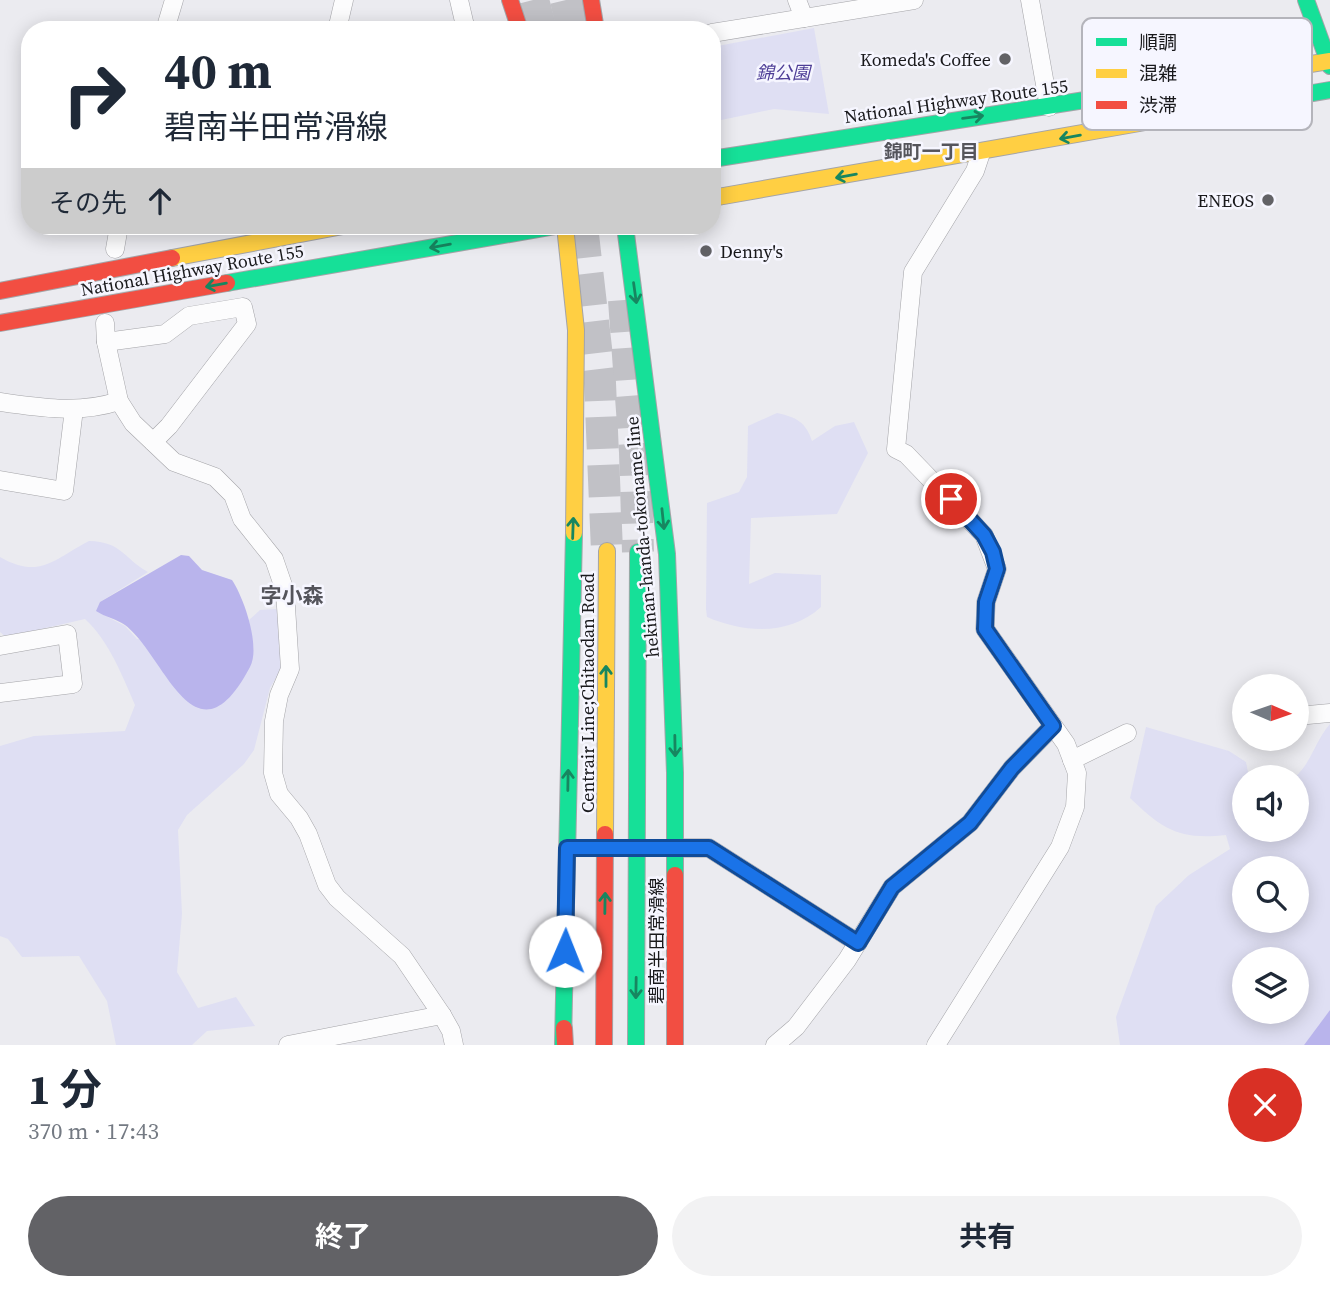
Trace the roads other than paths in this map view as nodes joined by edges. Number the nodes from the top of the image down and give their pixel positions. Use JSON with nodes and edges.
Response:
{"nodes":[{"id":1,"x":174,"y":0,"type":"edge"},
{"id":2,"x":344,"y":0,"type":"edge"},
{"id":3,"x":459,"y":0,"type":"edge"},
{"id":4,"x":510,"y":0,"type":"edge"},
{"id":5,"x":591,"y":0,"type":"edge"},
{"id":6,"x":797,"y":0,"type":"edge"},
{"id":7,"x":914,"y":0,"type":"edge"},
{"id":8,"x":1030,"y":0,"type":"edge"},
{"id":9,"x":1306,"y":0,"type":"edge"},
{"id":10,"x":804,"y":18,"type":"junction"},
{"id":11,"x":168,"y":21,"type":"edge"},
{"id":12,"x":339,"y":21,"type":"edge"},
{"id":13,"x":464,"y":21,"type":"edge"},
{"id":14,"x":517,"y":21,"type":"edge"},
{"id":15,"x":594,"y":21,"type":"edge"},
{"id":16,"x":721,"y":32,"type":"edge"},
{"id":17,"x":1330,"y":63,"type":"edge"},
{"id":18,"x":1312,"y":66,"type":"edge"},
{"id":19,"x":1330,"y":90,"type":"edge"},
{"id":20,"x":1312,"y":93,"type":"edge"},
{"id":21,"x":1082,"y":102,"type":"edge"},
{"id":22,"x":1049,"y":107,"type":"junction"},
{"id":23,"x":1108,"y":130,"type":"edge"},
{"id":24,"x":981,"y":153,"type":"junction"},
{"id":25,"x":721,"y":157,"type":"edge"},
{"id":26,"x":721,"y":196,"type":"edge"},
{"id":27,"x":117,"y":235,"type":"edge"},
{"id":28,"x":296,"y":235,"type":"edge"},
{"id":29,"x":504,"y":235,"type":"edge"},
{"id":30,"x":566,"y":235,"type":"edge"},
{"id":31,"x":626,"y":235,"type":"edge"},
{"id":32,"x":115,"y":249,"type":"dead end"},
{"id":33,"x":0,"y":291,"type":"edge"},
{"id":34,"x":0,"y":323,"type":"edge"},
{"id":35,"x":105,"y":323,"type":"dead end"},
{"id":36,"x":106,"y":342,"type":"junction"},
{"id":37,"x":119,"y":401,"type":"junction"},
{"id":38,"x":0,"y":402,"type":"edge"},
{"id":39,"x":74,"y":409,"type":"junction"},
{"id":40,"x":152,"y":442,"type":"junction"},
{"id":41,"x":0,"y":480,"type":"edge"},
{"id":42,"x":607,"y":551,"type":"tunnel mouth"},
{"id":43,"x":638,"y":552,"type":"tunnel mouth"},
{"id":44,"x":0,"y":646,"type":"edge"},
{"id":45,"x":0,"y":693,"type":"edge"},
{"id":46,"x":1330,"y":713,"type":"edge"},
{"id":47,"x":1309,"y":715,"type":"edge"},
{"id":48,"x":1053,"y":726,"type":"junction"},
{"id":49,"x":1127,"y":733,"type":"dead end"},
{"id":50,"x":1072,"y":760,"type":"junction"},
{"id":51,"x":567,"y":848,"type":"junction"},
{"id":52,"x":666,"y":848,"type":"junction"},
{"id":53,"x":858,"y":943,"type":"junction"},
{"id":54,"x":442,"y":1015,"type":"junction"},
{"id":55,"x":288,"y":1045,"type":"edge"},
{"id":56,"x":454,"y":1045,"type":"edge"},
{"id":57,"x":564,"y":1045,"type":"edge"},
{"id":58,"x":604,"y":1045,"type":"edge"},
{"id":59,"x":636,"y":1045,"type":"edge"},
{"id":60,"x":675,"y":1045,"type":"edge"},
{"id":61,"x":775,"y":1045,"type":"edge"},
{"id":62,"x":936,"y":1045,"type":"edge"}],
"edges":[{"from":1,"to":11,"type":"street"},
{"from":2,"to":12,"type":"street"},
{"from":3,"to":13,"type":"street"},
{"from":4,"to":14,"type":"main road"},
{"from":5,"to":15,"type":"main road"},
{"from":6,"to":10,"type":"street"},
{"from":7,"to":10,"type":"street"},
{"from":8,"to":22,"type":"street"},
{"from":9,"to":17,"type":"main road"},
{"from":10,"to":16,"type":"street"},
{"from":17,"to":18,"type":"main road","name":"National Highway Route 155"},
{"from":19,"to":20,"type":"main road","one_way":true},
{"from":21,"to":22,"type":"main road","name":"National Highway Route 155"},
{"from":25,"to":22,"type":"main road","name":"National Highway Route 155","one_way":true},
{"from":23,"to":24,"type":"main road","one_way":true},
{"from":24,"to":26,"type":"main road","one_way":true},
{"from":24,"to":48,"type":"street"},
{"from":27,"to":32,"type":"street"},
{"from":28,"to":33,"type":"main road","name":"National Highway Route 155"},
{"from":29,"to":34,"type":"main road","name":"National Highway Route 155","one_way":true},
{"from":51,"to":30,"type":"main road","one_way":true},
{"from":31,"to":52,"type":"main road","name":"hekinan-handa-tokoname line","one_way":true},
{"from":35,"to":36,"type":"street"},
{"from":36,"to":37,"type":"street"},
{"from":36,"to":40,"type":"street"},
{"from":37,"to":39,"type":"street"},
{"from":37,"to":40,"type":"street"},
{"from":38,"to":39,"type":"street"},
{"from":39,"to":41,"type":"street"},
{"from":40,"to":54,"type":"street"},
{"from":58,"to":42,"type":"main road","name":"Centrair Line;Chitaodan Road","one_way":true},
{"from":43,"to":59,"type":"main road","one_way":true},
{"from":44,"to":45,"type":"street"},
{"from":46,"to":47,"type":"street"},
{"from":48,"to":50,"type":"street"},
{"from":48,"to":53,"type":"street"},
{"from":49,"to":50,"type":"street"},
{"from":50,"to":62,"type":"street"},
{"from":51,"to":52,"type":"main road","bridge":true},
{"from":51,"to":57,"type":"main road"},
{"from":52,"to":53,"type":"street"},
{"from":52,"to":60,"type":"main road","name":"碧南半田常滑線"},
{"from":53,"to":61,"type":"street"},
{"from":54,"to":55,"type":"street"},
{"from":54,"to":56,"type":"street"}]}
